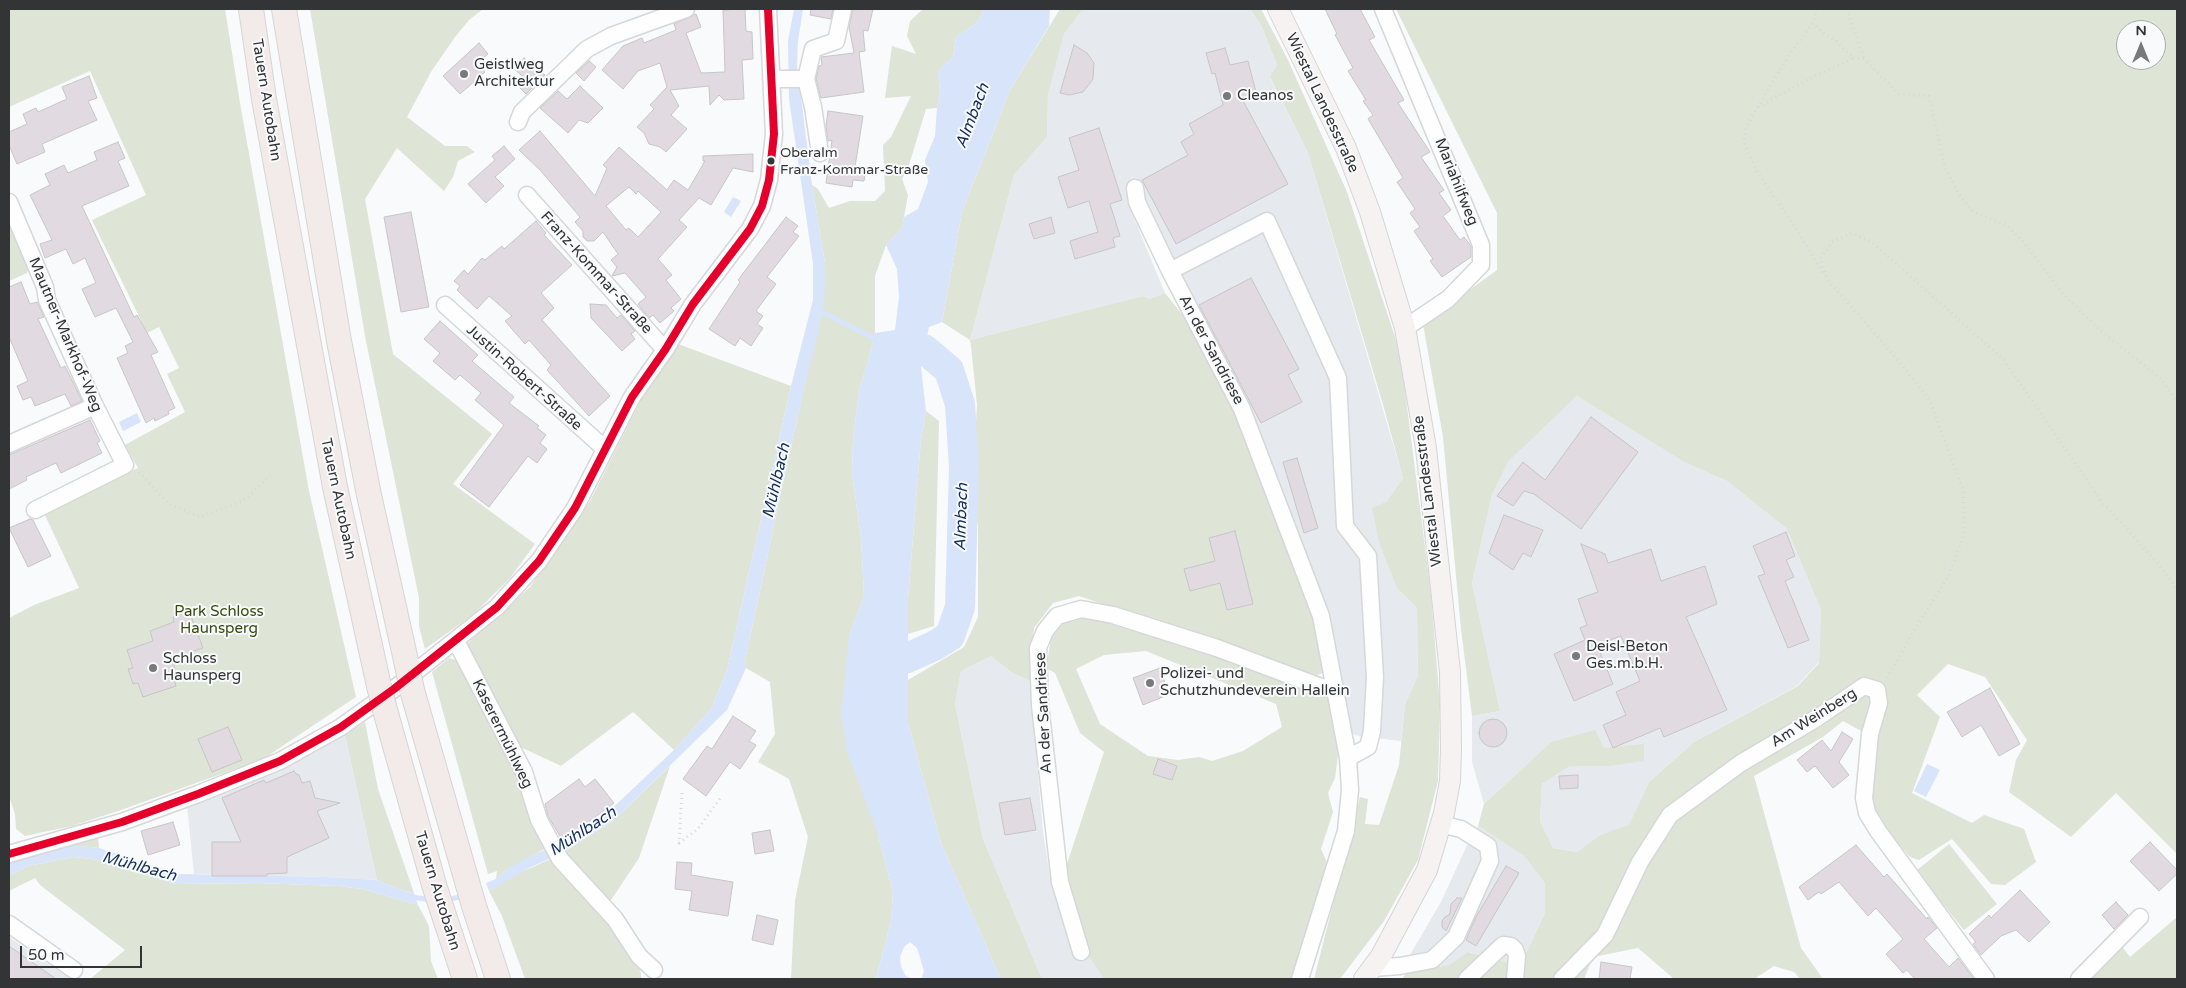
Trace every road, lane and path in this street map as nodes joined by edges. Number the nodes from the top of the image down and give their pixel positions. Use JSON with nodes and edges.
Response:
{"nodes":[{"id":1,"x":251,"y":9,"type":"edge"},
{"id":2,"x":284,"y":9,"type":"edge"},
{"id":3,"x":686,"y":9,"type":"edge"},
{"id":4,"x":768,"y":9,"type":"edge"},
{"id":5,"x":843,"y":9,"type":"edge"},
{"id":6,"x":1278,"y":9,"type":"edge"},
{"id":7,"x":1383,"y":9,"type":"edge"},
{"id":8,"x":1846,"y":9,"type":"edge"},
{"id":9,"x":1815,"y":10,"type":"edge"},
{"id":10,"x":1813,"y":23,"type":"junction"},
{"id":11,"x":1853,"y":58,"type":"junction"},
{"id":12,"x":1864,"y":59,"type":"junction"},
{"id":13,"x":775,"y":79,"type":"junction"},
{"id":14,"x":803,"y":79,"type":"junction"},
{"id":15,"x":1758,"y":107,"type":"junction"},
{"id":16,"x":518,"y":122,"type":"dead end"},
{"id":17,"x":820,"y":153,"type":"dead end"},
{"id":18,"x":1135,"y":188,"type":"dead end"},
{"id":19,"x":527,"y":195,"type":"dead end"},
{"id":20,"x":9,"y":202,"type":"edge"},
{"id":21,"x":1170,"y":271,"type":"junction"},
{"id":22,"x":1827,"y":279,"type":"junction"},
{"id":23,"x":445,"y":305,"type":"dead end"},
{"id":24,"x":1405,"y":328,"type":"junction"},
{"id":25,"x":665,"y":350,"type":"junction"},
{"id":26,"x":2177,"y":402,"type":"edge"},
{"id":27,"x":95,"y":406,"type":"junction"},
{"id":28,"x":9,"y":444,"type":"edge"},
{"id":29,"x":605,"y":449,"type":"junction"},
{"id":30,"x":125,"y":465,"type":"junction"},
{"id":31,"x":270,"y":476,"type":"dead end"},
{"id":32,"x":35,"y":510,"type":"dead end"},
{"id":33,"x":2177,"y":589,"type":"edge"},
{"id":34,"x":456,"y":641,"type":"junction"},
{"id":35,"x":1333,"y":688,"type":"junction"},
{"id":36,"x":1877,"y":690,"type":"junction"},
{"id":37,"x":1348,"y":758,"type":"junction"},
{"id":38,"x":682,"y":793,"type":"dead end"},
{"id":39,"x":721,"y":797,"type":"dead end"},
{"id":40,"x":1440,"y":824,"type":"junction"},
{"id":41,"x":9,"y":854,"type":"edge"},
{"id":42,"x":2140,"y":917,"type":"dead end"},
{"id":43,"x":9,"y":924,"type":"edge"},
{"id":44,"x":1080,"y":952,"type":"dead end"},
{"id":45,"x":74,"y":970,"type":"dead end"},
{"id":46,"x":654,"y":970,"type":"dead end"},
{"id":47,"x":1368,"y":974,"type":"edge"},
{"id":48,"x":465,"y":979,"type":"edge"},
{"id":49,"x":498,"y":979,"type":"edge"},
{"id":50,"x":1300,"y":979,"type":"edge"},
{"id":51,"x":1467,"y":979,"type":"edge"},
{"id":52,"x":1515,"y":979,"type":"edge"},
{"id":53,"x":1562,"y":979,"type":"edge"},
{"id":54,"x":1986,"y":979,"type":"edge"},
{"id":55,"x":2079,"y":979,"type":"edge"}],
"edges":[{"from":1,"to":48,"type":"highway","name":"Tauern Autobahn","bridge":true},
{"from":2,"to":49,"type":"highway","name":"Tauern Autobahn","bridge":true},
{"from":3,"to":16,"type":"street"},
{"from":4,"to":13,"type":"street"},
{"from":5,"to":14,"type":"street"},
{"from":6,"to":24,"type":"main road","name":"Wiestal Landesstraße"},
{"from":7,"to":24,"type":"street","name":"Mariahilfweg"},
{"from":8,"to":12,"type":"path"},
{"from":9,"to":10,"type":"path"},
{"from":10,"to":11,"type":"path"},
{"from":10,"to":15,"type":"path"},
{"from":11,"to":12,"type":"path"},
{"from":11,"to":15,"type":"path"},
{"from":12,"to":26,"type":"path"},
{"from":13,"to":14,"type":"street"},
{"from":13,"to":25,"type":"street"},
{"from":14,"to":17,"type":"street"},
{"from":15,"to":22,"type":"path"},
{"from":18,"to":21,"type":"street","name":"An der Sandriese"},
{"from":19,"to":25,"type":"street","name":"Franz-Kommar-Straße"},
{"from":20,"to":27,"type":"street","name":"Mautner-Markhof-Weg"},
{"from":21,"to":35,"type":"street","name":"An der Sandriese"},
{"from":21,"to":37,"type":"street"},
{"from":22,"to":33,"type":"path"},
{"from":22,"to":36,"type":"path"},
{"from":23,"to":29,"type":"street","name":"Justin-Robert-Straße"},
{"from":24,"to":40,"type":"main road","name":"Wiestal Landesstraße"},
{"from":25,"to":29,"type":"street"},
{"from":27,"to":28,"type":"street"},
{"from":27,"to":30,"type":"street","name":"Mautner-Markhof-Weg"},
{"from":29,"to":34,"type":"street"},
{"from":30,"to":31,"type":"path"},
{"from":30,"to":32,"type":"street"},
{"from":34,"to":41,"type":"street"},
{"from":34,"to":46,"type":"street","name":"Kaserermühlweg"},
{"from":35,"to":37,"type":"street","name":"An der Sandriese"},
{"from":35,"to":44,"type":"street","name":"An der Sandriese"},
{"from":36,"to":53,"type":"street","name":"Am Weinberg"},
{"from":36,"to":54,"type":"street","name":"Am Weinberg"},
{"from":37,"to":50,"type":"street","name":"An der Sandriese"},
{"from":38,"to":39,"type":"path"},
{"from":40,"to":47,"type":"main road","name":"Wiestal Landesstraße"},
{"from":40,"to":47,"type":"street"},
{"from":42,"to":55,"type":"street"},
{"from":43,"to":45,"type":"street"},
{"from":51,"to":52,"type":"street"}]}
